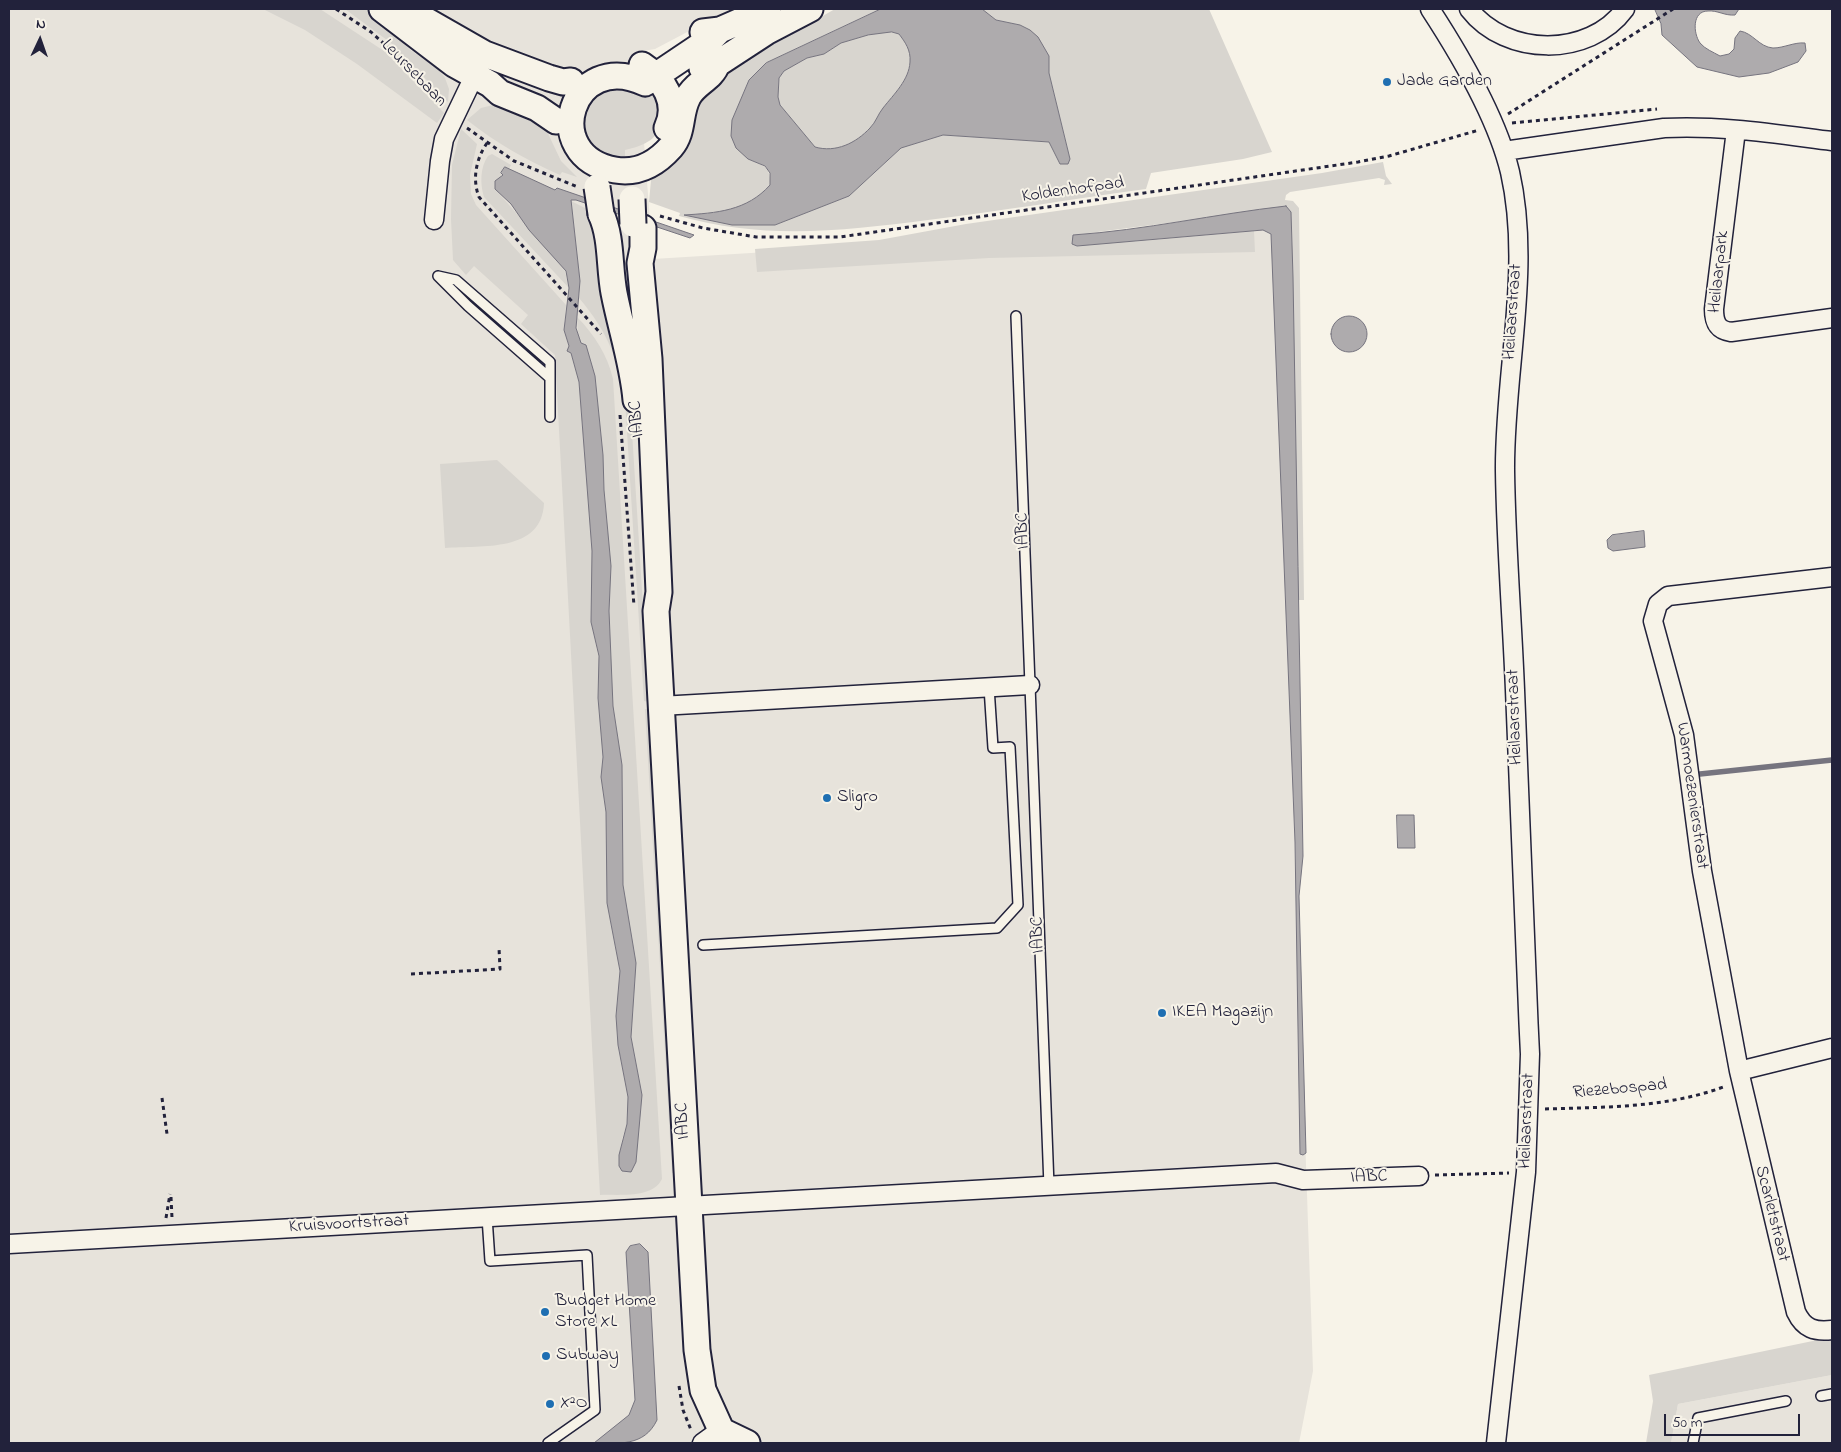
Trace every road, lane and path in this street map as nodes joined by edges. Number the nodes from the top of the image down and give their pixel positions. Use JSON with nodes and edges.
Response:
{"nodes":[{"id":1,"x":336,"y":9,"type":"edge"},
{"id":2,"x":382,"y":9,"type":"edge"},
{"id":3,"x":406,"y":9,"type":"edge"},
{"id":4,"x":768,"y":9,"type":"edge"},
{"id":5,"x":810,"y":9,"type":"edge"},
{"id":6,"x":1430,"y":9,"type":"edge"},
{"id":7,"x":1469,"y":9,"type":"edge"},
{"id":8,"x":1625,"y":9,"type":"edge"},
{"id":9,"x":1673,"y":9,"type":"edge"},
{"id":10,"x":485,"y":54,"type":"junction"},
{"id":11,"x":651,"y":71,"type":"junction"},
{"id":12,"x":482,"y":80,"type":"junction"},
{"id":13,"x":572,"y":81,"type":"junction"},
{"id":14,"x":678,"y":99,"type":"junction"},
{"id":15,"x":562,"y":112,"type":"junction"},
{"id":16,"x":455,"y":117,"type":"junction"},
{"id":17,"x":1494,"y":125,"type":"junction"},
{"id":18,"x":1736,"y":130,"type":"junction"},
{"id":19,"x":1832,"y":141,"type":"edge"},
{"id":20,"x":487,"y":143,"type":"junction"},
{"id":21,"x":1504,"y":151,"type":"junction"},
{"id":22,"x":615,"y":203,"type":"junction"},
{"id":23,"x":434,"y":220,"type":"dead end"},
{"id":24,"x":438,"y":276,"type":"dead end"},
{"id":25,"x":1016,"y":316,"type":"dead end"},
{"id":26,"x":1832,"y":318,"type":"edge"},
{"id":27,"x":590,"y":321,"type":"dead end"},
{"id":28,"x":550,"y":417,"type":"dead end"},
{"id":29,"x":1832,"y":577,"type":"edge"},
{"id":30,"x":656,"y":611,"type":"junction"},
{"id":31,"x":1030,"y":685,"type":"junction"},
{"id":32,"x":989,"y":688,"type":"junction"},
{"id":33,"x":660,"y":706,"type":"junction"},
{"id":34,"x":703,"y":945,"type":"dead end"},
{"id":35,"x":499,"y":948,"type":"dead end"},
{"id":36,"x":411,"y":974,"type":"dead end"},
{"id":37,"x":1832,"y":1048,"type":"edge"},
{"id":38,"x":1739,"y":1076,"type":"junction"},
{"id":39,"x":162,"y":1098,"type":"dead end"},
{"id":40,"x":1529,"y":1110,"type":"junction"},
{"id":41,"x":167,"y":1134,"type":"dead end"},
{"id":42,"x":1526,"y":1172,"type":"junction"},
{"id":43,"x":1419,"y":1176,"type":"joint"},
{"id":44,"x":1049,"y":1186,"type":"junction"},
{"id":45,"x":170,"y":1194,"type":"dead end"},
{"id":46,"x":688,"y":1206,"type":"junction"},
{"id":47,"x":487,"y":1217,"type":"junction"},
{"id":48,"x":170,"y":1235,"type":"junction"},
{"id":49,"x":9,"y":1244,"type":"edge"},
{"id":50,"x":1832,"y":1330,"type":"edge"},
{"id":51,"x":1832,"y":1394,"type":"edge"},
{"id":52,"x":1821,"y":1396,"type":"dead end"},
{"id":53,"x":1786,"y":1401,"type":"dead end"},
{"id":54,"x":716,"y":1439,"type":"edge"},
{"id":55,"x":548,"y":1443,"type":"edge"},
{"id":56,"x":747,"y":1443,"type":"edge"},
{"id":57,"x":1496,"y":1443,"type":"edge"},
{"id":58,"x":1693,"y":1443,"type":"edge"}],
"edges":[{"from":1,"to":16,"type":"path","name":"Leursebaan"},
{"from":2,"to":12,"type":"street","name":"Leursebaan"},
{"from":3,"to":10,"type":"street"},
{"from":4,"to":11,"type":"street"},
{"from":5,"to":14,"type":"street"},
{"from":6,"to":17,"type":"street","name":"Heilaarstraat"},
{"from":7,"to":8,"type":"street"},
{"from":9,"to":17,"type":"path"},
{"from":10,"to":12,"type":"street"},
{"from":10,"to":13,"type":"street"},
{"from":11,"to":13,"type":"street"},
{"from":11,"to":14,"type":"street"},
{"from":11,"to":15,"type":"street"},
{"from":12,"to":15,"type":"street","name":"Leursebaan"},
{"from":12,"to":16,"type":"street"},
{"from":13,"to":15,"type":"street"},
{"from":14,"to":22,"type":"street","name":"IABC"},
{"from":15,"to":22,"type":"street"},
{"from":16,"to":20,"type":"path","name":"Leursebaan"},
{"from":16,"to":23,"type":"street"},
{"from":17,"to":21,"type":"street","name":"Heilaarstraat"},
{"from":17,"to":22,"type":"path","name":"Koldenhofpad"},
{"from":18,"to":19,"type":"street"},
{"from":18,"to":21,"type":"street"},
{"from":18,"to":26,"type":"street","name":"Heilaarpark"},
{"from":20,"to":22,"type":"path","name":"Koldenhofpad"},
{"from":20,"to":27,"type":"path"},
{"from":21,"to":40,"type":"street","name":"Heilaarstraat"},
{"from":22,"to":30,"type":"street","name":"IABC"},
{"from":22,"to":30,"type":"street","name":"IABC"},
{"from":24,"to":28,"type":"lane"},
{"from":25,"to":31,"type":"lane","name":"IABC"},
{"from":29,"to":38,"type":"street","name":"Warmoezenierstraat"},
{"from":30,"to":33,"type":"street","name":"IABC"},
{"from":31,"to":32,"type":"street"},
{"from":31,"to":44,"type":"lane","name":"IABC"},
{"from":32,"to":33,"type":"street"},
{"from":32,"to":34,"type":"lane"},
{"from":33,"to":46,"type":"street","name":"IABC"},
{"from":35,"to":36,"type":"path"},
{"from":37,"to":38,"type":"street"},
{"from":38,"to":40,"type":"path","name":"Riezebospad"},
{"from":38,"to":50,"type":"street","name":"Scarletstraat"},
{"from":39,"to":41,"type":"path"},
{"from":40,"to":42,"type":"street","name":"Heilaarstraat"},
{"from":42,"to":43,"type":"path"},
{"from":42,"to":57,"type":"street","name":"Heilaarstraat"},
{"from":43,"to":44,"type":"street","name":"IABC"},
{"from":44,"to":46,"type":"street","name":"IABC"},
{"from":45,"to":48,"type":"path"},
{"from":46,"to":47,"type":"street","name":"Kruisvoortstraat"},
{"from":46,"to":54,"type":"street","name":"IABC"},
{"from":47,"to":48,"type":"street","name":"Kruisvoortstraat"},
{"from":47,"to":55,"type":"lane"},
{"from":48,"to":49,"type":"street","name":"Kruisvoortstraat"},
{"from":51,"to":52,"type":"lane"},
{"from":53,"to":58,"type":"lane"},
{"from":54,"to":56,"type":"street","name":"IABC"}]}
